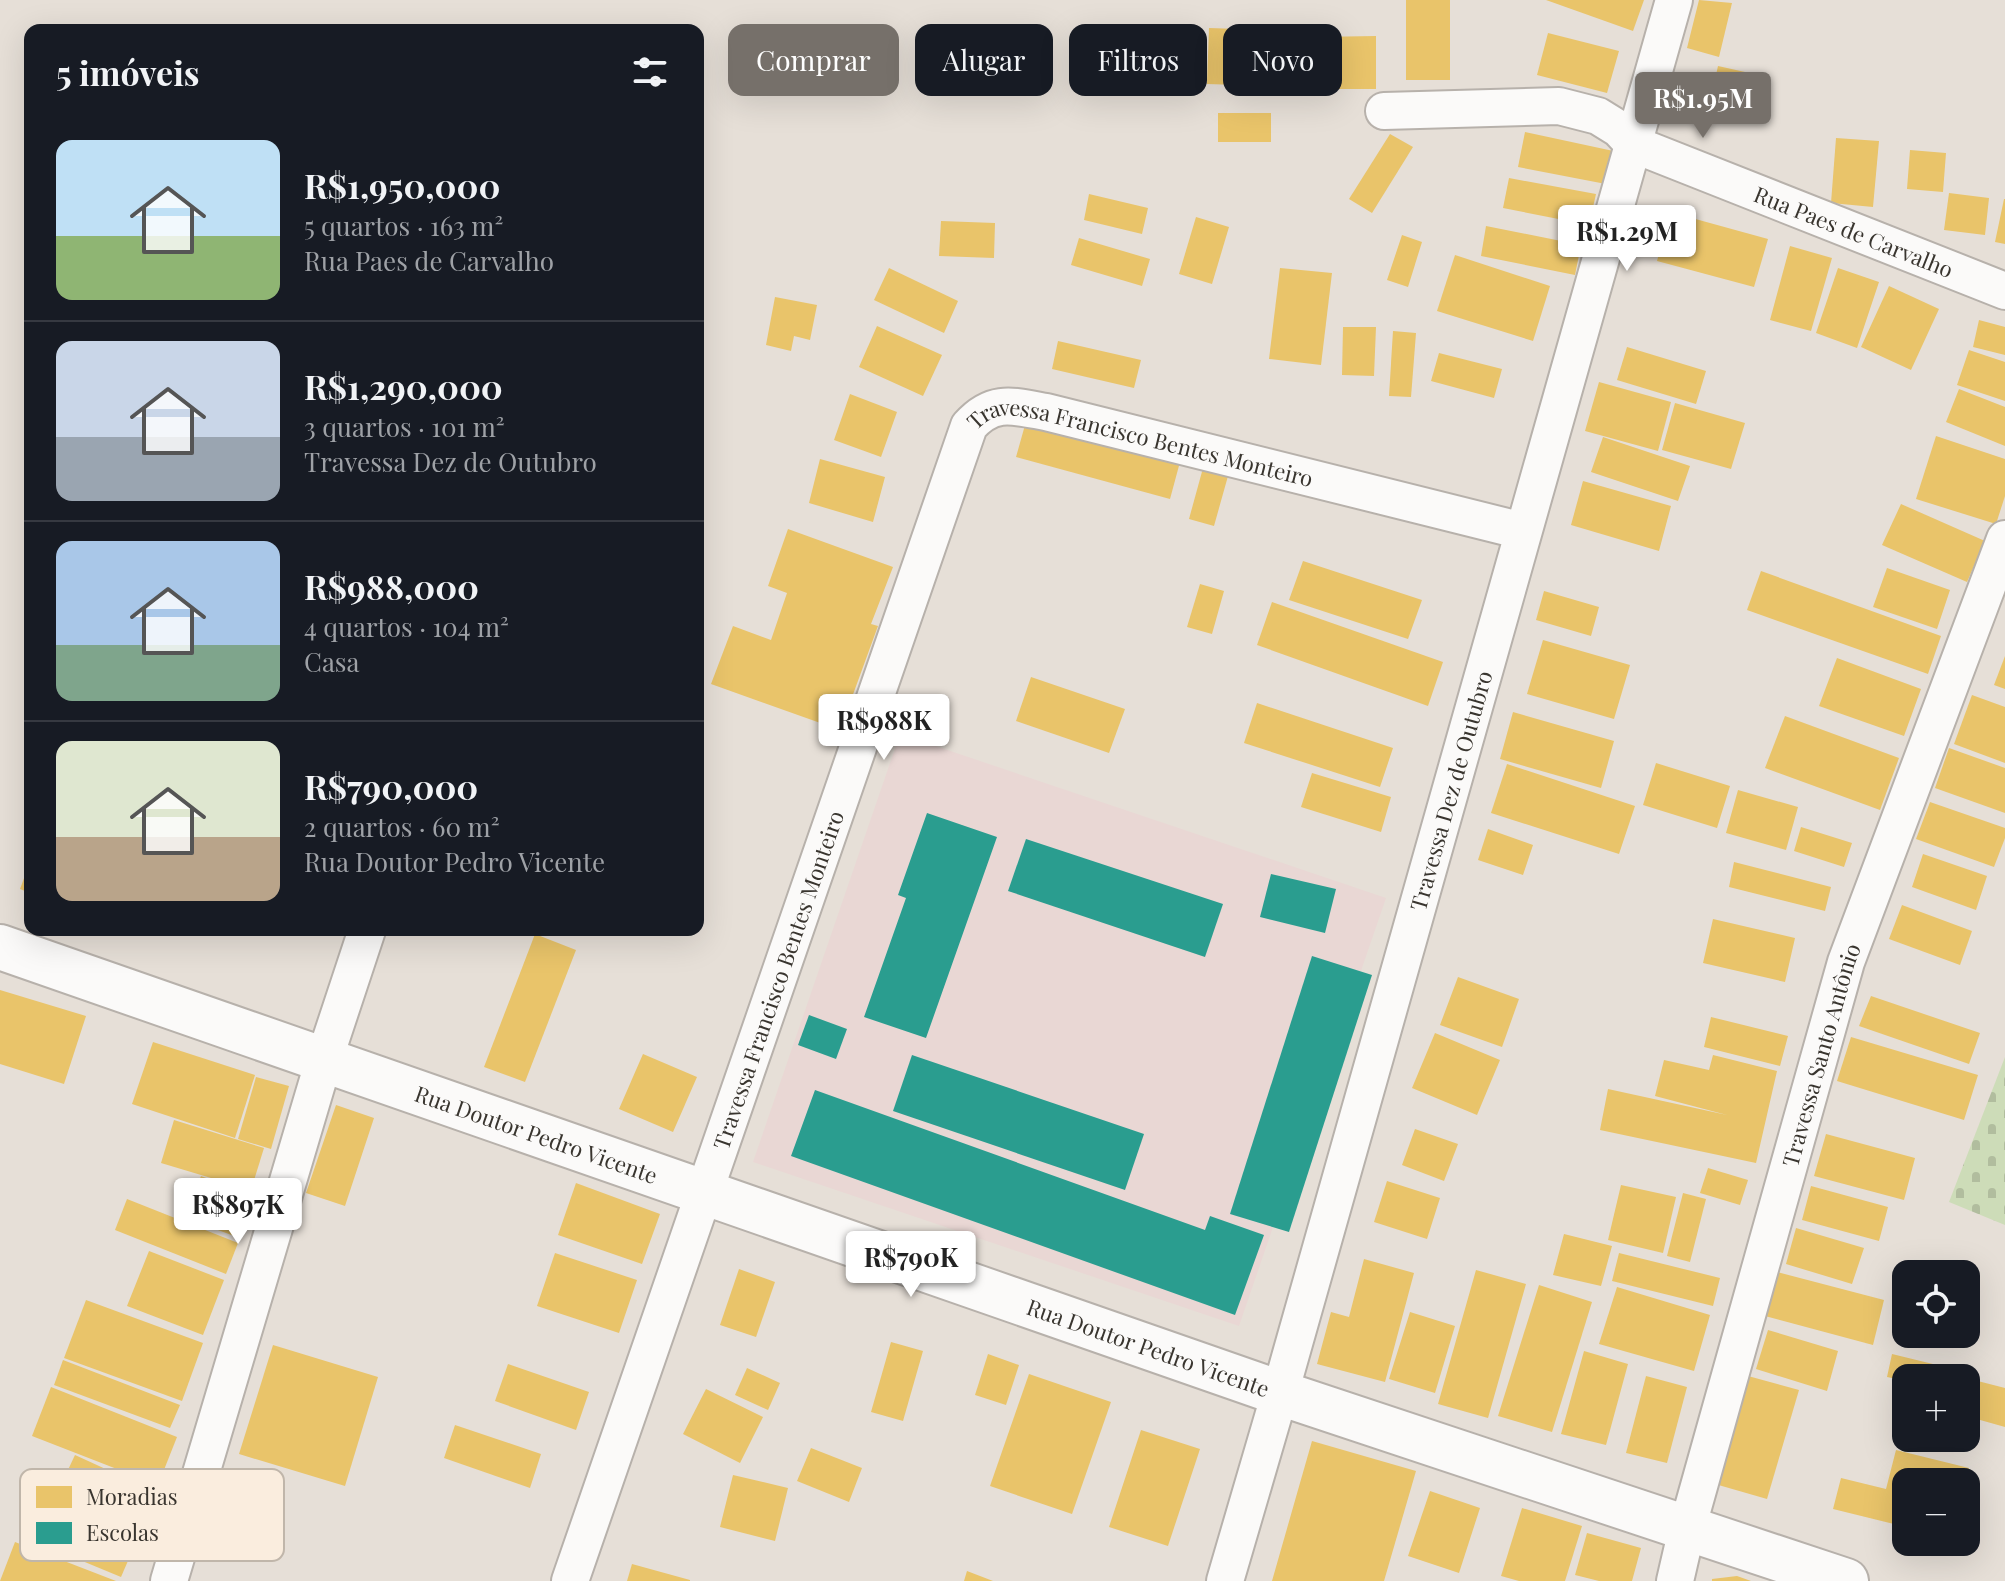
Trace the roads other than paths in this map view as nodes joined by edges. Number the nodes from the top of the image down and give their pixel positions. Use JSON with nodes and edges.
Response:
{"nodes":[{"id":1,"x":1674,"y":0,"type":"edge"},
{"id":2,"x":1384,"y":111,"type":"dead end"},
{"id":3,"x":1633,"y":144,"type":"junction"},
{"id":4,"x":2005,"y":291,"type":"edge"},
{"id":5,"x":1523,"y":531,"type":"junction"},
{"id":6,"x":2005,"y":539,"type":"edge"},
{"id":7,"x":365,"y":936,"type":"edge"},
{"id":8,"x":0,"y":947,"type":"edge"},
{"id":9,"x":324,"y":1060,"type":"junction"},
{"id":10,"x":704,"y":1190,"type":"junction"},
{"id":11,"x":1280,"y":1393,"type":"junction"},
{"id":12,"x":202,"y":1469,"type":"edge"},
{"id":13,"x":1687,"y":1529,"type":"junction"},
{"id":14,"x":175,"y":1561,"type":"edge"},
{"id":15,"x":169,"y":1581,"type":"edge"},
{"id":16,"x":570,"y":1581,"type":"edge"},
{"id":17,"x":1225,"y":1581,"type":"edge"},
{"id":18,"x":1675,"y":1581,"type":"edge"},
{"id":19,"x":1846,"y":1581,"type":"edge"}],
"edges":[{"from":1,"to":3,"type":"street","name":"Travessa Dez de Outubro"},
{"from":2,"to":3,"type":"street","name":"Rua Paes de Carvalho"},
{"from":3,"to":4,"type":"street","name":"Rua Paes de Carvalho"},
{"from":3,"to":5,"type":"street","name":"Travessa Dez de Outubro"},
{"from":5,"to":10,"type":"street","name":"Travessa Francisco Bentes Monteiro"},
{"from":5,"to":11,"type":"street","name":"Travessa Dez de Outubro"},
{"from":6,"to":13,"type":"street","name":"Travessa Santo Antônio"},
{"from":7,"to":9,"type":"street"},
{"from":8,"to":9,"type":"street","name":"Rua Doutor Pedro Vicente"},
{"from":9,"to":10,"type":"street","name":"Rua Doutor Pedro Vicente"},
{"from":9,"to":12,"type":"street"},
{"from":10,"to":11,"type":"street","name":"Rua Doutor Pedro Vicente"},
{"from":10,"to":16,"type":"street","name":"Travessa Francisco Bentes Monteiro"},
{"from":11,"to":13,"type":"street","name":"Rua Doutor Pedro Vicente"},
{"from":11,"to":17,"type":"street","name":"Travessa Dez de Outubro"},
{"from":13,"to":18,"type":"street","name":"Travessa Santo Antônio"},
{"from":13,"to":19,"type":"street","name":"Rua Doutor Pedro Vicente"},
{"from":14,"to":15,"type":"street"}]}
